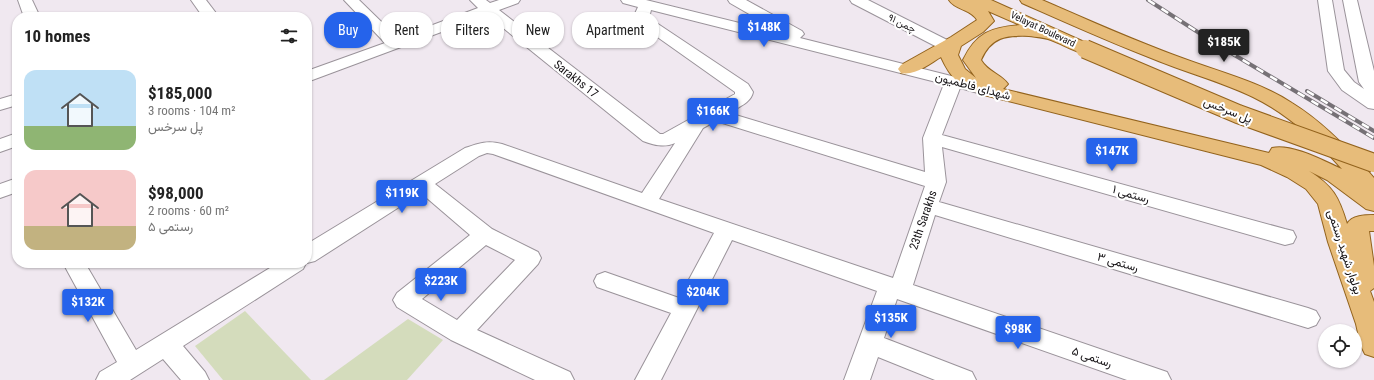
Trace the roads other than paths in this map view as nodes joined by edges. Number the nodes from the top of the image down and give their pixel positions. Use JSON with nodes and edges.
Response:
{"nodes":[{"id":1,"x":25,"y":0,"type":"edge"},
{"id":2,"x":198,"y":0,"type":"edge"},
{"id":3,"x":351,"y":0,"type":"edge"},
{"id":4,"x":513,"y":0,"type":"edge"},
{"id":5,"x":628,"y":0,"type":"edge"},
{"id":6,"x":735,"y":0,"type":"edge"},
{"id":7,"x":857,"y":0,"type":"edge"},
{"id":8,"x":957,"y":0,"type":"edge"},
{"id":9,"x":978,"y":0,"type":"edge"},
{"id":10,"x":1002,"y":0,"type":"edge"},
{"id":11,"x":1028,"y":0,"type":"edge"},
{"id":12,"x":1325,"y":1,"type":"edge"},
{"id":13,"x":646,"y":4,"type":"junction"},
{"id":14,"x":1351,"y":4,"type":"edge"},
{"id":15,"x":482,"y":5,"type":"edge"},
{"id":16,"x":30,"y":12,"type":"edge"},
{"id":17,"x":208,"y":12,"type":"edge"},
{"id":18,"x":433,"y":27,"type":"edge"},
{"id":19,"x":380,"y":29,"type":"edge"},
{"id":20,"x":798,"y":35,"type":"dead end"},
{"id":21,"x":1058,"y":36,"type":"junction"},
{"id":22,"x":950,"y":45,"type":"junction"},
{"id":23,"x":1089,"y":45,"type":"junction"},
{"id":24,"x":384,"y":48,"type":"edge"},
{"id":25,"x":907,"y":69,"type":"junction"},
{"id":26,"x":312,"y":75,"type":"edge"},
{"id":27,"x":954,"y":81,"type":"junction"},
{"id":28,"x":991,"y":91,"type":"junction"},
{"id":29,"x":1374,"y":91,"type":"edge"},
{"id":30,"x":12,"y":101,"type":"edge"},
{"id":31,"x":1374,"y":104,"type":"edge"},
{"id":32,"x":0,"y":105,"type":"edge"},
{"id":33,"x":713,"y":114,"type":"junction"},
{"id":34,"x":697,"y":124,"type":"junction"},
{"id":35,"x":932,"y":138,"type":"junction"},
{"id":36,"x":12,"y":141,"type":"edge"},
{"id":37,"x":0,"y":146,"type":"edge"},
{"id":38,"x":1374,"y":151,"type":"edge"},
{"id":39,"x":1374,"y":164,"type":"edge"},
{"id":40,"x":936,"y":182,"type":"junction"},
{"id":41,"x":421,"y":183,"type":"junction"},
{"id":42,"x":1314,"y":184,"type":"joint"},
{"id":43,"x":12,"y":187,"type":"edge"},
{"id":44,"x":0,"y":191,"type":"edge"},
{"id":45,"x":1374,"y":193,"type":"edge"},
{"id":46,"x":647,"y":202,"type":"junction"},
{"id":47,"x":1374,"y":203,"type":"edge"},
{"id":48,"x":928,"y":206,"type":"junction"},
{"id":49,"x":1374,"y":223,"type":"edge"},
{"id":50,"x":726,"y":230,"type":"junction"},
{"id":51,"x":484,"y":235,"type":"junction"},
{"id":52,"x":1285,"y":237,"type":"dead end"},
{"id":53,"x":312,"y":252,"type":"edge"},
{"id":54,"x":77,"y":268,"type":"edge"},
{"id":55,"x":287,"y":268,"type":"edge"},
{"id":56,"x":605,"y":281,"type":"dead end"},
{"id":57,"x":895,"y":288,"type":"junction"},
{"id":58,"x":685,"y":309,"type":"junction"},
{"id":59,"x":1308,"y":318,"type":"dead end"},
{"id":60,"x":459,"y":333,"type":"junction"},
{"id":61,"x":1372,"y":335,"type":"edge"},
{"id":62,"x":870,"y":343,"type":"junction"},
{"id":63,"x":167,"y":345,"type":"junction"},
{"id":64,"x":132,"y":365,"type":"junction"},
{"id":65,"x":109,"y":380,"type":"edge"},
{"id":66,"x":196,"y":380,"type":"edge"},
{"id":67,"x":561,"y":380,"type":"edge"},
{"id":68,"x":648,"y":380,"type":"edge"},
{"id":69,"x":857,"y":380,"type":"edge"},
{"id":70,"x":963,"y":380,"type":"edge"},
{"id":71,"x":1158,"y":380,"type":"edge"}],
"edges":[{"from":1,"to":16,"type":"street"},
{"from":2,"to":17,"type":"street"},
{"from":3,"to":19,"type":"street"},
{"from":4,"to":15,"type":"street"},
{"from":5,"to":13,"type":"street","name":"شهدای فاطمیون"},
{"from":6,"to":20,"type":"street"},
{"from":7,"to":22,"type":"street","name":"چمن ۹۱"},
{"from":8,"to":22,"type":"main road"},
{"from":9,"to":21,"type":"main road","name":"Velayat Boulevard"},
{"from":10,"to":23,"type":"main road","name":"Velayat Boulevard"},
{"from":11,"to":45,"type":"main road"},
{"from":12,"to":14,"type":"street"},
{"from":12,"to":31,"type":"street"},
{"from":13,"to":25,"type":"street","name":"شهدای فاطمیون"},
{"from":13,"to":33,"type":"street"},
{"from":14,"to":29,"type":"street"},
{"from":15,"to":18,"type":"street"},
{"from":15,"to":34,"type":"street","name":"Sarakhs 17"},
{"from":21,"to":23,"type":"main road","name":"Velayat Boulevard"},
{"from":21,"to":47,"type":"main road"},
{"from":22,"to":25,"type":"main road"},
{"from":22,"to":28,"type":"main road"},
{"from":23,"to":38,"type":"main road","name":"پل سرخس"},
{"from":23,"to":39,"type":"main road","name":"پل سرخس","bridge":true},
{"from":24,"to":26,"type":"street"},
{"from":25,"to":27,"type":"street","name":"شهدای فاطمیون"},
{"from":27,"to":28,"type":"street","name":"شهدای فاطمیون"},
{"from":27,"to":35,"type":"street","name":"23th Sarakhs"},
{"from":28,"to":42,"type":"main road","name":"شهدای فاطمیون"},
{"from":30,"to":32,"type":"street"},
{"from":33,"to":34,"type":"street"},
{"from":33,"to":40,"type":"street"},
{"from":34,"to":46,"type":"street"},
{"from":35,"to":40,"type":"street","name":"23th Sarakhs"},
{"from":35,"to":52,"type":"street","name":"رستمی ۱"},
{"from":36,"to":37,"type":"street"},
{"from":40,"to":48,"type":"street","name":"23th Sarakhs"},
{"from":41,"to":46,"type":"street","name":"رستمی ۵"},
{"from":41,"to":51,"type":"street"},
{"from":41,"to":53,"type":"street","name":"رستمی ۵"},
{"from":42,"to":61,"type":"main road","name":"بولوار شهید رستمی"},
{"from":43,"to":44,"type":"street"},
{"from":46,"to":50,"type":"street","name":"رستمی ۵"},
{"from":48,"to":57,"type":"street","name":"23th Sarakhs"},
{"from":48,"to":59,"type":"street","name":"رستمی ۳"},
{"from":49,"to":61,"type":"main road"},
{"from":50,"to":57,"type":"street","name":"رستمی ۵"},
{"from":50,"to":58,"type":"street"},
{"from":51,"to":60,"type":"street"},
{"from":51,"to":60,"type":"street"},
{"from":54,"to":64,"type":"street"},
{"from":55,"to":63,"type":"street"},
{"from":56,"to":58,"type":"street"},
{"from":57,"to":62,"type":"street","name":"23th Sarakhs"},
{"from":57,"to":71,"type":"street","name":"رستمی ۵"},
{"from":58,"to":68,"type":"street"},
{"from":60,"to":67,"type":"street"},
{"from":62,"to":69,"type":"street","name":"23th Sarakhs"},
{"from":62,"to":70,"type":"street"},
{"from":63,"to":64,"type":"street"},
{"from":63,"to":66,"type":"street"},
{"from":64,"to":65,"type":"street"}]}
